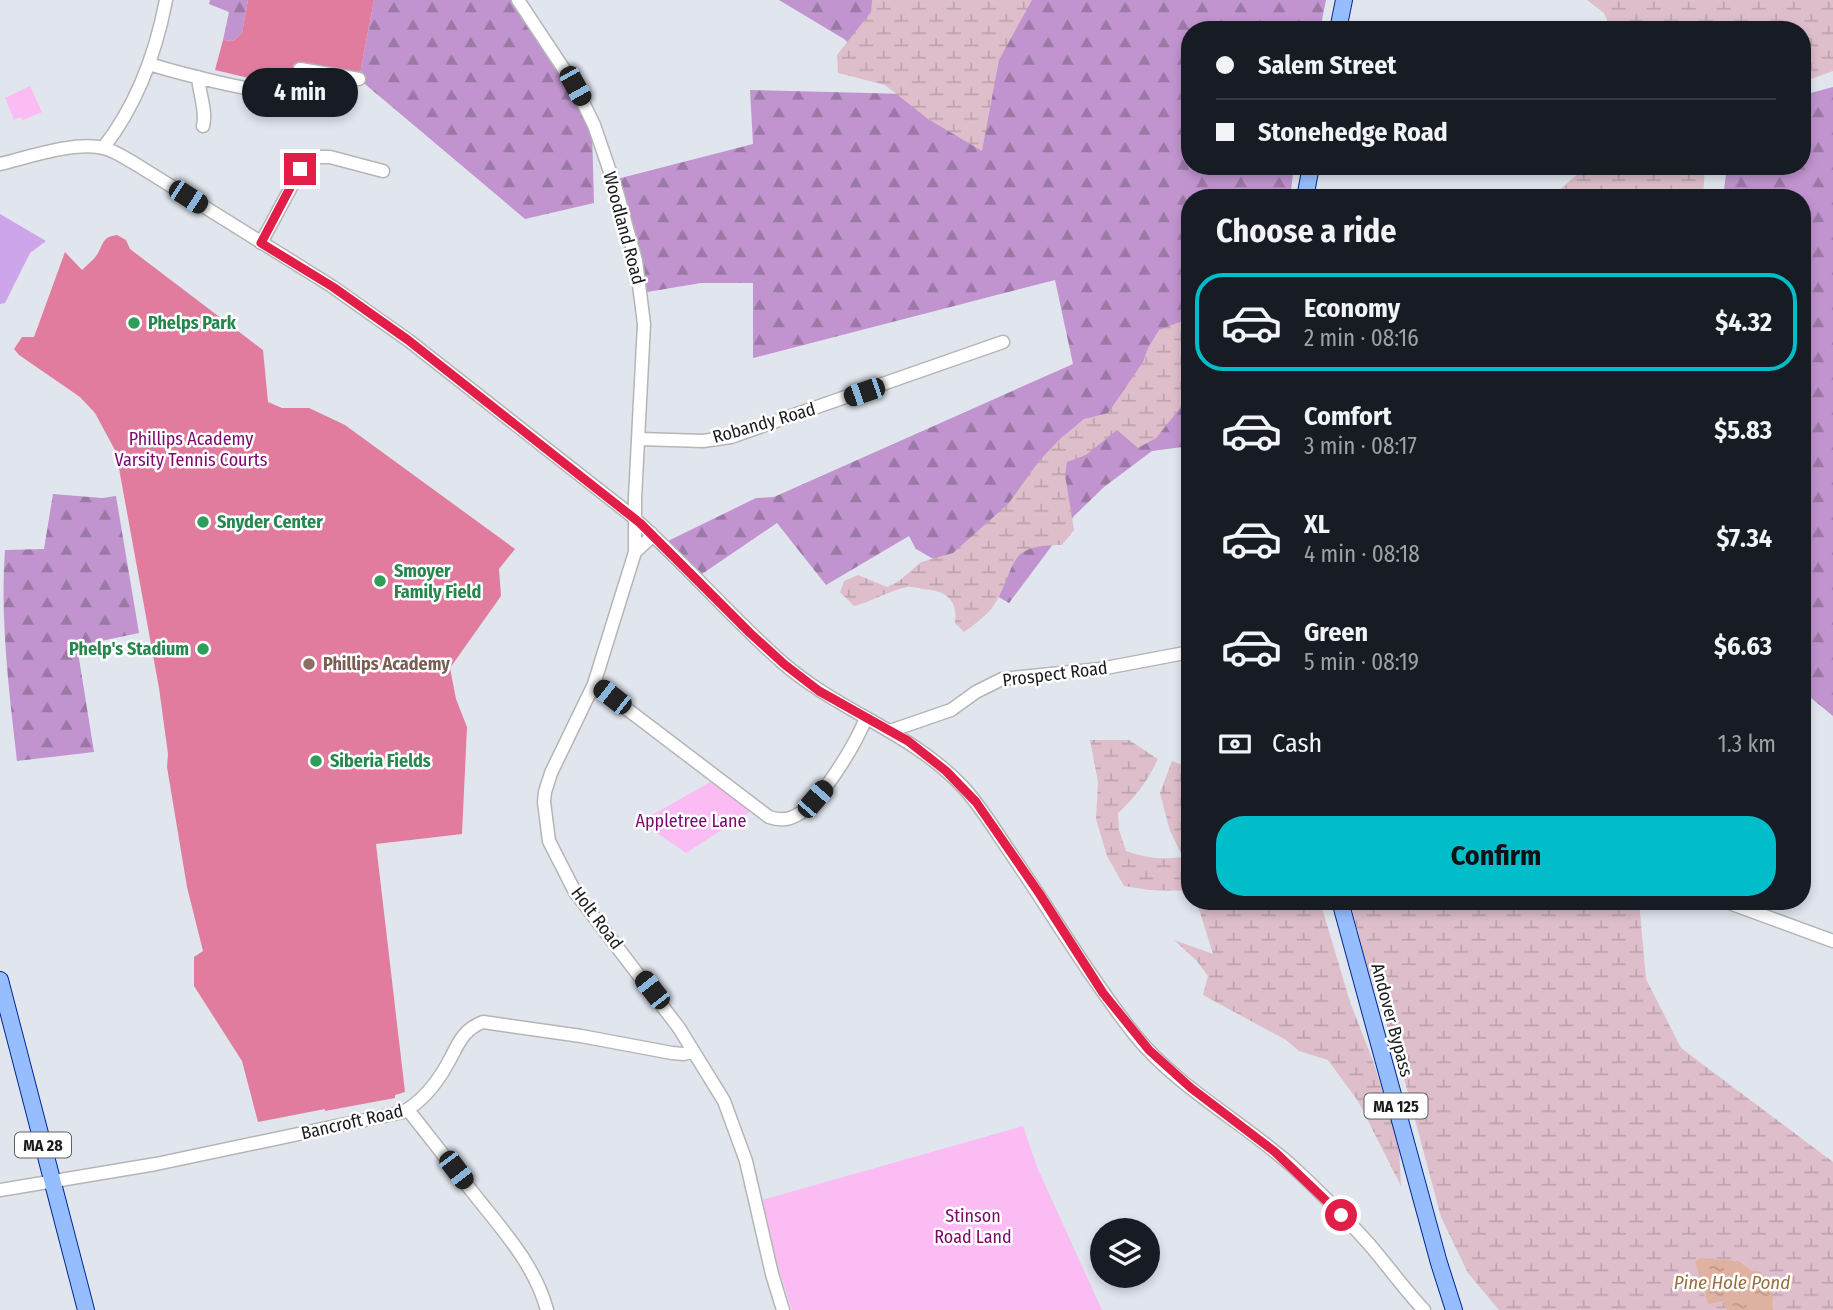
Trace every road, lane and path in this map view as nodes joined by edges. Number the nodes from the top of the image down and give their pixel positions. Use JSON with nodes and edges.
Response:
{"nodes":[{"id":1,"x":166,"y":0,"type":"edge"},
{"id":2,"x":518,"y":0,"type":"edge"},
{"id":3,"x":1344,"y":0,"type":"edge"},
{"id":4,"x":1340,"y":21,"type":"edge"},
{"id":5,"x":149,"y":64,"type":"junction"},
{"id":6,"x":198,"y":77,"type":"junction"},
{"id":7,"x":359,"y":79,"type":"dead end"},
{"id":8,"x":203,"y":126,"type":"dead end"},
{"id":9,"x":103,"y":148,"type":"junction"},
{"id":10,"x":0,"y":164,"type":"edge"},
{"id":11,"x":383,"y":171,"type":"dead end"},
{"id":12,"x":261,"y":243,"type":"junction"},
{"id":13,"x":1003,"y":342,"type":"dead end"},
{"id":14,"x":640,"y":439,"type":"junction"},
{"id":15,"x":636,"y":520,"type":"junction"},
{"id":16,"x":651,"y":533,"type":"junction"},
{"id":17,"x":635,"y":552,"type":"junction"},
{"id":18,"x":1181,"y":654,"type":"edge"},
{"id":19,"x":594,"y":684,"type":"junction"},
{"id":20,"x":866,"y":718,"type":"junction"},
{"id":21,"x":890,"y":731,"type":"junction"},
{"id":22,"x":1342,"y":910,"type":"edge"},
{"id":23,"x":1749,"y":910,"type":"edge"},
{"id":24,"x":1833,"y":941,"type":"edge"},
{"id":25,"x":0,"y":980,"type":"edge"},
{"id":26,"x":693,"y":1051,"type":"junction"},
{"id":27,"x":408,"y":1110,"type":"junction"},
{"id":28,"x":53,"y":1182,"type":"junction"},
{"id":29,"x":0,"y":1190,"type":"edge"},
{"id":30,"x":86,"y":1310,"type":"edge"},
{"id":31,"x":547,"y":1310,"type":"edge"},
{"id":32,"x":783,"y":1310,"type":"edge"},
{"id":33,"x":1424,"y":1310,"type":"edge"},
{"id":34,"x":1454,"y":1310,"type":"edge"}],
"edges":[{"from":1,"to":5,"type":"street"},
{"from":2,"to":14,"type":"street","name":"Woodland Road"},
{"from":3,"to":4,"type":"main road"},
{"from":5,"to":6,"type":"street"},
{"from":5,"to":9,"type":"street"},
{"from":6,"to":7,"type":"street"},
{"from":6,"to":8,"type":"street"},
{"from":9,"to":10,"type":"street"},
{"from":9,"to":12,"type":"street"},
{"from":11,"to":12,"type":"street"},
{"from":12,"to":15,"type":"street"},
{"from":13,"to":14,"type":"street","name":"Robandy Road"},
{"from":14,"to":15,"type":"street","name":"Woodland Road"},
{"from":15,"to":16,"type":"street"},
{"from":15,"to":17,"type":"street","name":"Holt Road"},
{"from":16,"to":17,"type":"street","name":"Holt Road"},
{"from":16,"to":20,"type":"street"},
{"from":17,"to":19,"type":"street","name":"Holt Road"},
{"from":18,"to":21,"type":"street","name":"Prospect Road"},
{"from":19,"to":20,"type":"street"},
{"from":19,"to":26,"type":"street","name":"Holt Road"},
{"from":20,"to":21,"type":"street"},
{"from":21,"to":33,"type":"street"},
{"from":22,"to":34,"type":"main road","name":"Andover Bypass","number":"MA 125"},
{"from":23,"to":24,"type":"street"},
{"from":25,"to":28,"type":"main road","number":"MA 28"},
{"from":26,"to":27,"type":"street","name":"Bancroft Road"},
{"from":26,"to":32,"type":"street","name":"Holt Road"},
{"from":27,"to":28,"type":"street","name":"Bancroft Road"},
{"from":27,"to":31,"type":"street"},
{"from":28,"to":29,"type":"street","name":"Bancroft Road"},
{"from":28,"to":30,"type":"main road","number":"MA 28"}]}
